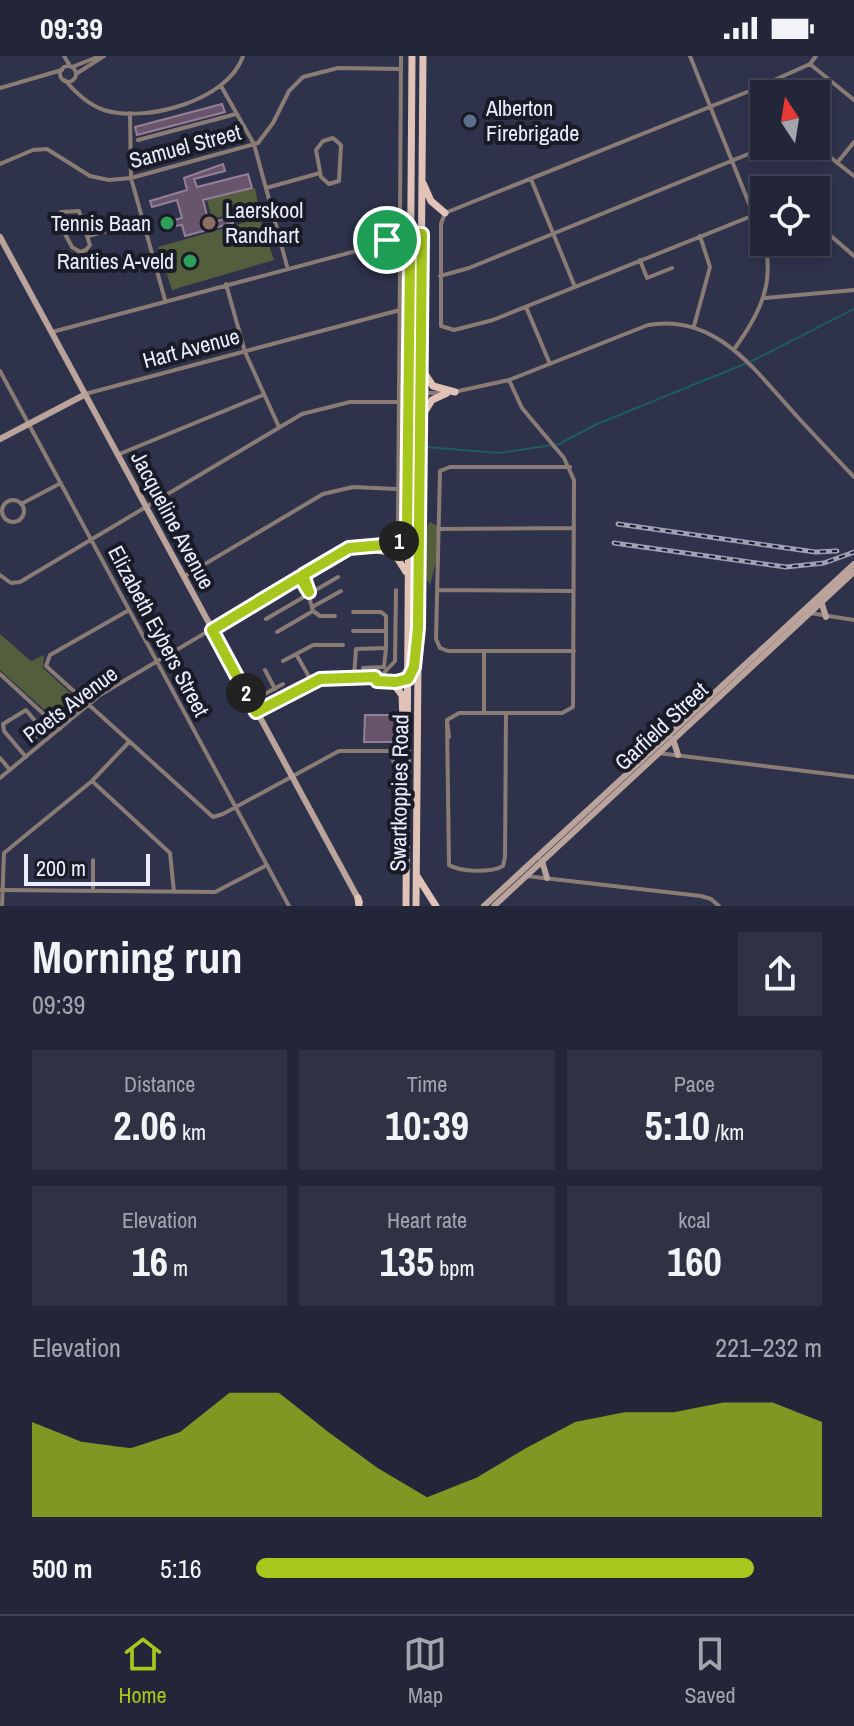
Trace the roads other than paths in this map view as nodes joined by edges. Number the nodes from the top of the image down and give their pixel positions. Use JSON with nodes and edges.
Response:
{"nodes":[{"id":1,"x":64,"y":56,"type":"edge"},
{"id":2,"x":102,"y":56,"type":"edge"},
{"id":3,"x":243,"y":56,"type":"edge"},
{"id":4,"x":401,"y":56,"type":"edge"},
{"id":5,"x":412,"y":56,"type":"edge"},
{"id":6,"x":423,"y":56,"type":"edge"},
{"id":7,"x":690,"y":56,"type":"edge"},
{"id":8,"x":816,"y":56,"type":"edge"},
{"id":9,"x":810,"y":64,"type":"junction"},
{"id":10,"x":71,"y":67,"type":"junction"},
{"id":11,"x":63,"y":69,"type":"junction"},
{"id":12,"x":401,"y":69,"type":"junction"},
{"id":13,"x":50,"y":74,"type":"junction"},
{"id":14,"x":75,"y":76,"type":"junction"},
{"id":15,"x":63,"y":79,"type":"junction"},
{"id":16,"x":221,"y":86,"type":"junction"},
{"id":17,"x":0,"y":88,"type":"edge"},
{"id":18,"x":78,"y":92,"type":"junction"},
{"id":19,"x":854,"y":100,"type":"edge"},
{"id":20,"x":712,"y":106,"type":"junction"},
{"id":21,"x":130,"y":113,"type":"junction"},
{"id":22,"x":237,"y":113,"type":"junction"},
{"id":23,"x":138,"y":140,"type":"dead end"},
{"id":24,"x":854,"y":142,"type":"edge"},
{"id":25,"x":254,"y":144,"type":"junction"},
{"id":26,"x":750,"y":153,"type":"edge"},
{"id":27,"x":830,"y":157,"type":"edge"},
{"id":28,"x":732,"y":160,"type":"junction"},
{"id":29,"x":837,"y":163,"type":"junction"},
{"id":30,"x":0,"y":164,"type":"edge"},
{"id":31,"x":320,"y":173,"type":"junction"},
{"id":32,"x":854,"y":176,"type":"edge"},
{"id":33,"x":421,"y":177,"type":"junction"},
{"id":34,"x":131,"y":178,"type":"junction"},
{"id":35,"x":531,"y":179,"type":"junction"},
{"id":36,"x":266,"y":188,"type":"junction"},
{"id":37,"x":750,"y":203,"type":"edge"},
{"id":38,"x":445,"y":213,"type":"junction"},
{"id":39,"x":410,"y":214,"type":"junction"},
{"id":40,"x":750,"y":217,"type":"edge"},
{"id":41,"x":400,"y":218,"type":"dead end"},
{"id":42,"x":144,"y":221,"type":"junction"},
{"id":43,"x":410,"y":234,"type":"junction"},
{"id":44,"x":422,"y":234,"type":"junction"},
{"id":45,"x":553,"y":234,"type":"junction"},
{"id":46,"x":830,"y":235,"type":"edge"},
{"id":47,"x":88,"y":236,"type":"junction"},
{"id":48,"x":700,"y":236,"type":"junction"},
{"id":49,"x":0,"y":237,"type":"edge"},
{"id":50,"x":389,"y":240,"type":"junction"},
{"id":51,"x":767,"y":256,"type":"edge"},
{"id":52,"x":854,"y":256,"type":"edge"},
{"id":53,"x":410,"y":259,"type":"junction"},
{"id":54,"x":640,"y":260,"type":"junction"},
{"id":55,"x":400,"y":264,"type":"dead end"},
{"id":56,"x":287,"y":267,"type":"junction"},
{"id":57,"x":672,"y":268,"type":"dead end"},
{"id":58,"x":440,"y":276,"type":"junction"},
{"id":59,"x":226,"y":284,"type":"junction"},
{"id":60,"x":575,"y":287,"type":"junction"},
{"id":61,"x":854,"y":290,"type":"edge"},
{"id":62,"x":764,"y":298,"type":"junction"},
{"id":63,"x":165,"y":300,"type":"junction"},
{"id":64,"x":526,"y":307,"type":"junction"},
{"id":65,"x":400,"y":310,"type":"junction"},
{"id":66,"x":694,"y":326,"type":"junction"},
{"id":67,"x":52,"y":332,"type":"junction"},
{"id":68,"x":735,"y":348,"type":"junction"},
{"id":69,"x":245,"y":352,"type":"junction"},
{"id":70,"x":550,"y":364,"type":"junction"},
{"id":71,"x":421,"y":365,"type":"junction"},
{"id":72,"x":0,"y":372,"type":"edge"},
{"id":73,"x":509,"y":380,"type":"junction"},
{"id":74,"x":451,"y":392,"type":"junction"},
{"id":75,"x":408,"y":393,"type":"junction"},
{"id":76,"x":420,"y":393,"type":"junction"},
{"id":77,"x":84,"y":395,"type":"junction"},
{"id":78,"x":263,"y":395,"type":"junction"},
{"id":79,"x":399,"y":402,"type":"junction"},
{"id":80,"x":420,"y":420,"type":"junction"},
{"id":81,"x":28,"y":424,"type":"junction"},
{"id":82,"x":279,"y":427,"type":"junction"},
{"id":83,"x":0,"y":439,"type":"edge"},
{"id":84,"x":117,"y":455,"type":"junction"},
{"id":85,"x":570,"y":467,"type":"junction"},
{"id":86,"x":854,"y":477,"type":"edge"},
{"id":87,"x":61,"y":483,"type":"junction"},
{"id":88,"x":398,"y":489,"type":"junction"},
{"id":89,"x":21,"y":504,"type":"junction"},
{"id":90,"x":145,"y":507,"type":"junction"},
{"id":91,"x":398,"y":522,"type":"dead end"},
{"id":92,"x":407,"y":526,"type":"junction"},
{"id":93,"x":574,"y":528,"type":"junction"},
{"id":94,"x":438,"y":529,"type":"junction"},
{"id":95,"x":91,"y":539,"type":"junction"},
{"id":96,"x":373,"y":549,"type":"junction"},
{"id":97,"x":420,"y":550,"type":"junction"},
{"id":98,"x":407,"y":551,"type":"junction"},
{"id":99,"x":854,"y":564,"type":"edge"},
{"id":100,"x":854,"y":572,"type":"edge"},
{"id":101,"x":407,"y":574,"type":"junction"},
{"id":102,"x":0,"y":575,"type":"edge"},
{"id":103,"x":302,"y":576,"type":"junction"},
{"id":104,"x":183,"y":577,"type":"junction"},
{"id":105,"x":338,"y":577,"type":"dead end"},
{"id":106,"x":396,"y":590,"type":"dead end"},
{"id":107,"x":437,"y":590,"type":"junction"},
{"id":108,"x":341,"y":591,"type":"dead end"},
{"id":109,"x":573,"y":591,"type":"junction"},
{"id":110,"x":309,"y":593,"type":"junction"},
{"id":111,"x":821,"y":601,"type":"junction"},
{"id":112,"x":314,"y":609,"type":"junction"},
{"id":113,"x":129,"y":610,"type":"junction"},
{"id":114,"x":806,"y":611,"type":"junction"},
{"id":115,"x":353,"y":612,"type":"dead end"},
{"id":116,"x":335,"y":616,"type":"dead end"},
{"id":117,"x":826,"y":617,"type":"junction"},
{"id":118,"x":266,"y":619,"type":"dead end"},
{"id":119,"x":854,"y":620,"type":"edge"},
{"id":120,"x":418,"y":628,"type":"junction"},
{"id":121,"x":212,"y":630,"type":"junction"},
{"id":122,"x":353,"y":631,"type":"dead end"},
{"id":123,"x":386,"y":631,"type":"junction"},
{"id":124,"x":277,"y":632,"type":"dead end"},
{"id":125,"x":343,"y":645,"type":"dead end"},
{"id":126,"x":386,"y":648,"type":"junction"},
{"id":127,"x":484,"y":651,"type":"junction"},
{"id":128,"x":574,"y":651,"type":"junction"},
{"id":129,"x":296,"y":654,"type":"junction"},
{"id":130,"x":157,"y":661,"type":"junction"},
{"id":131,"x":283,"y":661,"type":"dead end"},
{"id":132,"x":363,"y":668,"type":"dead end"},
{"id":133,"x":407,"y":669,"type":"junction"},
{"id":134,"x":265,"y":670,"type":"dead end"},
{"id":135,"x":390,"y":670,"type":"junction"},
{"id":136,"x":0,"y":674,"type":"edge"},
{"id":137,"x":354,"y":677,"type":"junction"},
{"id":138,"x":382,"y":677,"type":"junction"},
{"id":139,"x":408,"y":679,"type":"junction"},
{"id":140,"x":391,"y":680,"type":"junction"},
{"id":141,"x":312,"y":682,"type":"junction"},
{"id":142,"x":279,"y":686,"type":"junction"},
{"id":143,"x":263,"y":695,"type":"dead end"},
{"id":144,"x":717,"y":695,"type":"junction"},
{"id":145,"x":287,"y":696,"type":"junction"},
{"id":146,"x":88,"y":706,"type":"junction"},
{"id":147,"x":256,"y":712,"type":"junction"},
{"id":148,"x":484,"y":712,"type":"junction"},
{"id":149,"x":506,"y":713,"type":"junction"},
{"id":150,"x":60,"y":729,"type":"junction"},
{"id":151,"x":673,"y":739,"type":"junction"},
{"id":152,"x":129,"y":742,"type":"junction"},
{"id":153,"x":43,"y":743,"type":"junction"},
{"id":154,"x":405,"y":750,"type":"junction"},
{"id":155,"x":656,"y":752,"type":"junction"},
{"id":156,"x":678,"y":755,"type":"junction"},
{"id":157,"x":26,"y":757,"type":"junction"},
{"id":158,"x":0,"y":758,"type":"edge"},
{"id":159,"x":10,"y":770,"type":"junction"},
{"id":160,"x":291,"y":776,"type":"junction"},
{"id":161,"x":854,"y":777,"type":"edge"},
{"id":162,"x":0,"y":778,"type":"edge"},
{"id":163,"x":92,"y":781,"type":"junction"},
{"id":164,"x":236,"y":807,"type":"junction"},
{"id":165,"x":594,"y":809,"type":"junction"},
{"id":166,"x":93,"y":860,"type":"dead end"},
{"id":167,"x":542,"y":861,"type":"junction"},
{"id":168,"x":267,"y":865,"type":"junction"},
{"id":169,"x":394,"y":865,"type":"dead end"},
{"id":170,"x":524,"y":873,"type":"junction"},
{"id":171,"x":415,"y":874,"type":"junction"},
{"id":172,"x":547,"y":878,"type":"junction"},
{"id":173,"x":1,"y":890,"type":"edge"},
{"id":174,"x":93,"y":891,"type":"junction"},
{"id":175,"x":174,"y":892,"type":"junction"},
{"id":176,"x":360,"y":904,"type":"edge"},
{"id":177,"x":405,"y":905,"type":"edge"},
{"id":178,"x":2,"y":906,"type":"edge"},
{"id":179,"x":289,"y":906,"type":"edge"},
{"id":180,"x":416,"y":906,"type":"edge"},
{"id":181,"x":436,"y":906,"type":"edge"},
{"id":182,"x":484,"y":906,"type":"edge"},
{"id":183,"x":494,"y":906,"type":"edge"},
{"id":184,"x":719,"y":906,"type":"edge"}],
"edges":[{"from":1,"to":10,"type":"street"},
{"from":1,"to":11,"type":"street"},
{"from":2,"to":10,"type":"street"},
{"from":2,"to":14,"type":"street"},
{"from":3,"to":16,"type":"street"},
{"from":4,"to":12,"type":"street"},
{"from":5,"to":39,"type":"main road","name":"Swartkoppies Road"},
{"from":6,"to":33,"type":"main road","name":"Swartkoppies Road"},
{"from":7,"to":20,"type":"street"},
{"from":8,"to":9,"type":"street"},
{"from":9,"to":19,"type":"street"},
{"from":9,"to":20,"type":"street"},
{"from":10,"to":11,"type":"street"},
{"from":10,"to":14,"type":"street"},
{"from":11,"to":13,"type":"street"},
{"from":11,"to":15,"type":"street"},
{"from":12,"to":25,"type":"street","name":"Samuel Street"},
{"from":12,"to":41,"type":"street"},
{"from":13,"to":15,"type":"street"},
{"from":13,"to":17,"type":"street"},
{"from":14,"to":15,"type":"street"},
{"from":14,"to":18,"type":"street"},
{"from":15,"to":18,"type":"street"},
{"from":16,"to":21,"type":"street"},
{"from":16,"to":22,"type":"street"},
{"from":18,"to":21,"type":"street"},
{"from":20,"to":28,"type":"street"},
{"from":20,"to":35,"type":"street"},
{"from":21,"to":34,"type":"street"},
{"from":22,"to":23,"type":"street"},
{"from":22,"to":25,"type":"street"},
{"from":24,"to":29,"type":"street"},
{"from":25,"to":34,"type":"street","name":"Samuel Street"},
{"from":25,"to":36,"type":"street"},
{"from":26,"to":28,"type":"street"},
{"from":27,"to":29,"type":"street"},
{"from":28,"to":37,"type":"street"},
{"from":28,"to":45,"type":"street"},
{"from":29,"to":32,"type":"street"},
{"from":30,"to":34,"type":"street","name":"Samuel Street"},
{"from":31,"to":31,"type":"street"},
{"from":31,"to":36,"type":"street"},
{"from":33,"to":38,"type":"main road"},
{"from":33,"to":44,"type":"main road","name":"Swartkoppies Road"},
{"from":34,"to":42,"type":"street"},
{"from":35,"to":38,"type":"street"},
{"from":35,"to":45,"type":"street"},
{"from":36,"to":56,"type":"street"},
{"from":38,"to":58,"type":"street"},
{"from":39,"to":43,"type":"main road","name":"Swartkoppies Road"},
{"from":39,"to":50,"type":"main road"},
{"from":40,"to":48,"type":"street"},
{"from":42,"to":47,"type":"street"},
{"from":42,"to":63,"type":"street"},
{"from":43,"to":44,"type":"street"},
{"from":43,"to":50,"type":"street"},
{"from":43,"to":53,"type":"main road","name":"Swartkoppies Road"},
{"from":44,"to":71,"type":"main road","name":"Swartkoppies Road"},
{"from":45,"to":58,"type":"street"},
{"from":45,"to":60,"type":"street"},
{"from":46,"to":52,"type":"street"},
{"from":47,"to":47,"type":"street"},
{"from":48,"to":54,"type":"street"},
{"from":48,"to":66,"type":"street"},
{"from":49,"to":67,"type":"street","name":"Jacqueline Avenue"},
{"from":50,"to":53,"type":"main road"},
{"from":50,"to":56,"type":"street"},
{"from":51,"to":62,"type":"street"},
{"from":53,"to":75,"type":"main road","name":"Swartkoppies Road"},
{"from":54,"to":57,"type":"street"},
{"from":54,"to":60,"type":"street"},
{"from":55,"to":65,"type":"street"},
{"from":56,"to":59,"type":"street"},
{"from":58,"to":64,"type":"street"},
{"from":59,"to":63,"type":"street"},
{"from":59,"to":69,"type":"street"},
{"from":60,"to":64,"type":"street"},
{"from":61,"to":62,"type":"street"},
{"from":62,"to":68,"type":"street"},
{"from":63,"to":67,"type":"street"},
{"from":64,"to":70,"type":"street"},
{"from":65,"to":69,"type":"street","name":"Hart Avenue"},
{"from":65,"to":79,"type":"street"},
{"from":66,"to":68,"type":"street"},
{"from":66,"to":70,"type":"street"},
{"from":67,"to":77,"type":"street","name":"Jacqueline Avenue"},
{"from":68,"to":86,"type":"street"},
{"from":69,"to":77,"type":"street","name":"Hart Avenue"},
{"from":69,"to":78,"type":"street"},
{"from":70,"to":73,"type":"street"},
{"from":71,"to":74,"type":"main road"},
{"from":71,"to":76,"type":"main road","name":"Swartkoppies Road"},
{"from":72,"to":81,"type":"street","name":"Elizabeth Eybers Street"},
{"from":73,"to":74,"type":"street"},
{"from":73,"to":85,"type":"street"},
{"from":74,"to":76,"type":"street"},
{"from":74,"to":80,"type":"main road"},
{"from":75,"to":76,"type":"street"},
{"from":75,"to":92,"type":"main road","name":"Swartkoppies Road"},
{"from":76,"to":80,"type":"main road","name":"Swartkoppies Road"},
{"from":77,"to":81,"type":"street","name":"Hart Avenue"},
{"from":77,"to":84,"type":"street","name":"Jacqueline Avenue"},
{"from":78,"to":82,"type":"street"},
{"from":78,"to":84,"type":"street"},
{"from":79,"to":82,"type":"street"},
{"from":79,"to":88,"type":"street"},
{"from":80,"to":97,"type":"main road","name":"Swartkoppies Road"},
{"from":81,"to":83,"type":"street","name":"Hart Avenue"},
{"from":81,"to":87,"type":"street","name":"Elizabeth Eybers Street"},
{"from":82,"to":90,"type":"street"},
{"from":84,"to":90,"type":"street","name":"Jacqueline Avenue"},
{"from":85,"to":93,"type":"street"},
{"from":85,"to":94,"type":"street"},
{"from":87,"to":89,"type":"street"},
{"from":87,"to":95,"type":"street","name":"Elizabeth Eybers Street"},
{"from":88,"to":91,"type":"street"},
{"from":88,"to":104,"type":"street"},
{"from":89,"to":89,"type":"street"},
{"from":90,"to":95,"type":"street"},
{"from":90,"to":104,"type":"street","name":"Jacqueline Avenue"},
{"from":92,"to":96,"type":"main road"},
{"from":92,"to":98,"type":"main road","name":"Swartkoppies Road"},
{"from":93,"to":94,"type":"street"},
{"from":93,"to":109,"type":"street"},
{"from":94,"to":107,"type":"street"},
{"from":95,"to":102,"type":"street"},
{"from":95,"to":113,"type":"street","name":"Elizabeth Eybers Street"},
{"from":96,"to":98,"type":"street","name":"Poets Avenue"},
{"from":96,"to":101,"type":"main road"},
{"from":96,"to":103,"type":"street","name":"Poets Avenue"},
{"from":97,"to":98,"type":"street","name":"Poets Avenue"},
{"from":97,"to":120,"type":"main road","name":"Swartkoppies Road"},
{"from":98,"to":101,"type":"main road","name":"Swartkoppies Road"},
{"from":99,"to":114,"type":"street","name":"Garfield Street"},
{"from":100,"to":111,"type":"street","name":"Garfield Street"},
{"from":101,"to":133,"type":"main road","name":"Swartkoppies Road"},
{"from":103,"to":110,"type":"street"},
{"from":103,"to":121,"type":"street","name":"Poets Avenue"},
{"from":104,"to":121,"type":"street","name":"Jacqueline Avenue"},
{"from":105,"to":110,"type":"street"},
{"from":106,"to":135,"type":"street"},
{"from":107,"to":109,"type":"street"},
{"from":107,"to":127,"type":"street"},
{"from":108,"to":112,"type":"street"},
{"from":109,"to":128,"type":"street"},
{"from":110,"to":112,"type":"street"},
{"from":110,"to":118,"type":"street"},
{"from":111,"to":114,"type":"street","name":"Garfield Street"},
{"from":111,"to":117,"type":"street"},
{"from":112,"to":116,"type":"street"},
{"from":112,"to":124,"type":"street"},
{"from":113,"to":130,"type":"street","name":"Elizabeth Eybers Street"},
{"from":113,"to":146,"type":"street"},
{"from":114,"to":117,"type":"street"},
{"from":114,"to":144,"type":"street","name":"Garfield Street"},
{"from":115,"to":123,"type":"street"},
{"from":117,"to":119,"type":"street"},
{"from":120,"to":139,"type":"main road"},
{"from":120,"to":171,"type":"main road","name":"Swartkoppies Road"},
{"from":121,"to":130,"type":"street","name":"Poets Avenue"},
{"from":121,"to":147,"type":"street","name":"Jacqueline Avenue"},
{"from":122,"to":123,"type":"street"},
{"from":123,"to":126,"type":"street"},
{"from":125,"to":129,"type":"street"},
{"from":126,"to":132,"type":"street"},
{"from":126,"to":137,"type":"street"},
{"from":127,"to":128,"type":"street"},
{"from":127,"to":148,"type":"street"},
{"from":128,"to":149,"type":"street"},
{"from":129,"to":131,"type":"street"},
{"from":129,"to":141,"type":"street"},
{"from":130,"to":146,"type":"street","name":"Poets Avenue"},
{"from":130,"to":164,"type":"street","name":"Elizabeth Eybers Street"},
{"from":133,"to":139,"type":"main road","name":"Swartkoppies Road"},
{"from":133,"to":140,"type":"street"},
{"from":134,"to":142,"type":"street"},
{"from":135,"to":138,"type":"street"},
{"from":135,"to":140,"type":"street"},
{"from":136,"to":150,"type":"street"},
{"from":137,"to":138,"type":"street"},
{"from":137,"to":141,"type":"street"},
{"from":138,"to":140,"type":"street"},
{"from":139,"to":140,"type":"street"},
{"from":139,"to":154,"type":"main road","name":"Swartkoppies Road"},
{"from":140,"to":154,"type":"main road"},
{"from":141,"to":145,"type":"street"},
{"from":142,"to":143,"type":"street"},
{"from":142,"to":145,"type":"street"},
{"from":144,"to":151,"type":"street","name":"Garfield Street"},
{"from":144,"to":155,"type":"street","name":"Garfield Street"},
{"from":145,"to":147,"type":"street"},
{"from":146,"to":150,"type":"street","name":"Poets Avenue"},
{"from":146,"to":152,"type":"street"},
{"from":147,"to":160,"type":"street","name":"Jacqueline Avenue"},
{"from":148,"to":149,"type":"street"},
{"from":148,"to":149,"type":"street"},
{"from":150,"to":153,"type":"street","name":"Poets Avenue"},
{"from":151,"to":155,"type":"street","name":"Garfield Street"},
{"from":151,"to":156,"type":"street"},
{"from":152,"to":163,"type":"street"},
{"from":152,"to":164,"type":"street"},
{"from":153,"to":157,"type":"street","name":"Poets Avenue"},
{"from":153,"to":157,"type":"street"},
{"from":154,"to":177,"type":"main road","name":"Swartkoppies Road"},
{"from":155,"to":156,"type":"street"},
{"from":155,"to":165,"type":"street","name":"Garfield Street"},
{"from":156,"to":161,"type":"street"},
{"from":157,"to":159,"type":"street","name":"Poets Avenue"},
{"from":158,"to":159,"type":"street"},
{"from":159,"to":162,"type":"street","name":"Poets Avenue"},
{"from":160,"to":164,"type":"street"},
{"from":160,"to":169,"type":"street"},
{"from":160,"to":176,"type":"street","name":"Jacqueline Avenue"},
{"from":163,"to":173,"type":"street"},
{"from":163,"to":175,"type":"street"},
{"from":164,"to":168,"type":"street","name":"Elizabeth Eybers Street"},
{"from":165,"to":167,"type":"street","name":"Garfield Street"},
{"from":165,"to":170,"type":"street","name":"Garfield Street"},
{"from":166,"to":174,"type":"street"},
{"from":167,"to":170,"type":"street","name":"Garfield Street"},
{"from":167,"to":172,"type":"street"},
{"from":168,"to":175,"type":"street"},
{"from":168,"to":179,"type":"street","name":"Elizabeth Eybers Street"},
{"from":170,"to":172,"type":"street"},
{"from":170,"to":182,"type":"street","name":"Garfield Street"},
{"from":170,"to":183,"type":"street","name":"Garfield Street"},
{"from":171,"to":180,"type":"main road","name":"Swartkoppies Road"},
{"from":171,"to":181,"type":"main road"},
{"from":172,"to":184,"type":"street"},
{"from":173,"to":174,"type":"street"},
{"from":173,"to":178,"type":"street"},
{"from":174,"to":175,"type":"street"}]}
